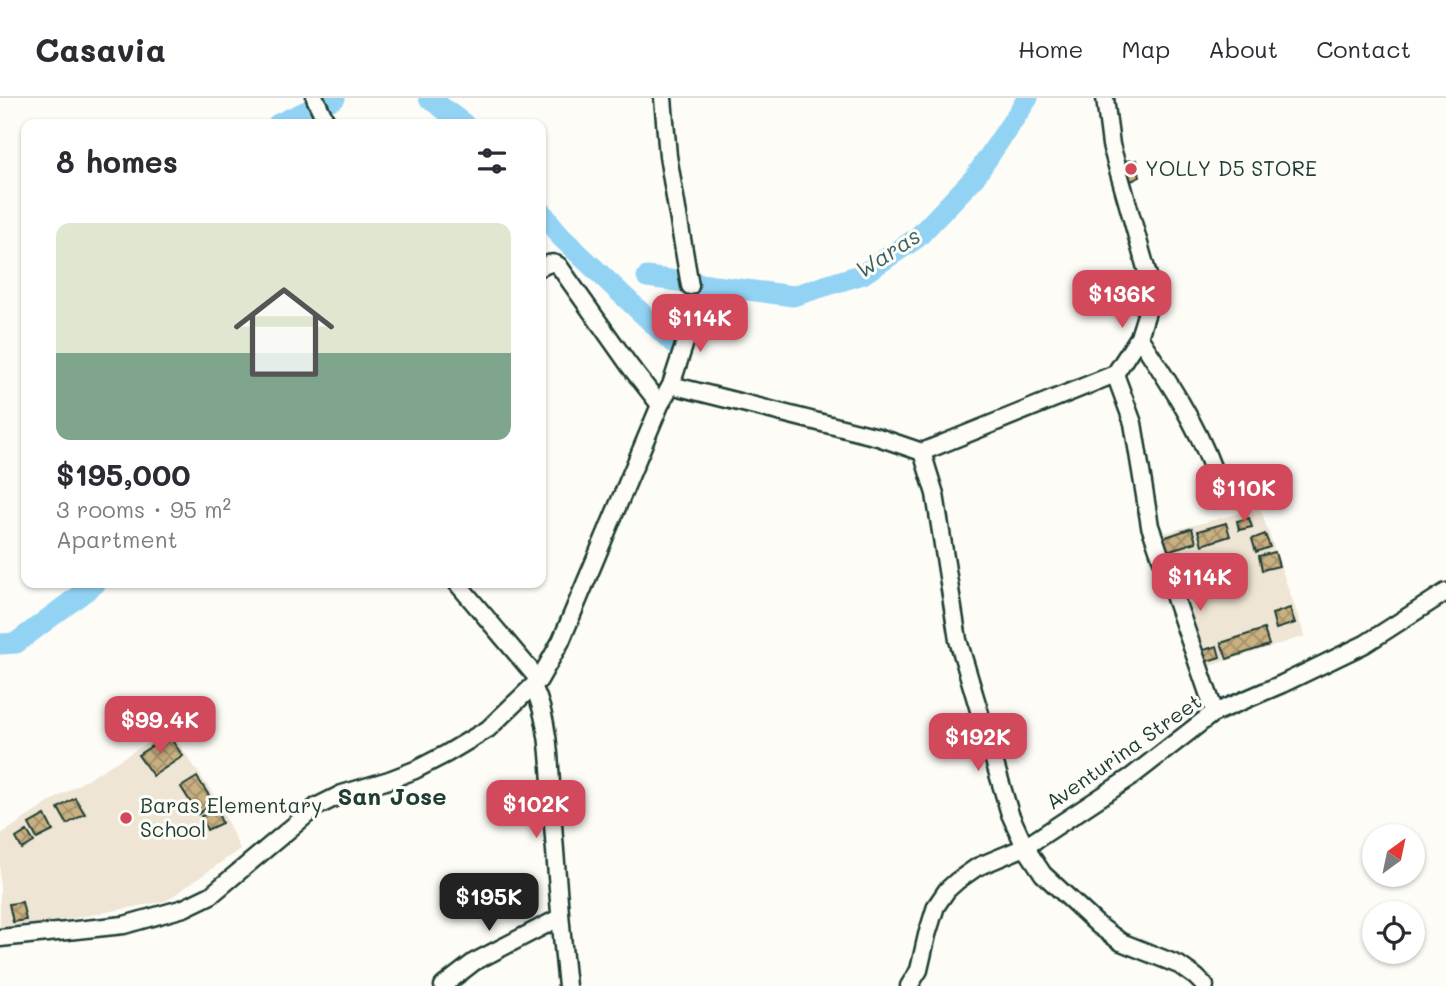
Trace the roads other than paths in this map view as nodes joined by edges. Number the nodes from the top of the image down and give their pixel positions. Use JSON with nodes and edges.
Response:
{"nodes":[{"id":1,"x":315,"y":98,"type":"edge"},
{"id":2,"x":663,"y":98,"type":"edge"},
{"id":3,"x":1105,"y":98,"type":"edge"},
{"id":4,"x":324,"y":119,"type":"edge"},
{"id":5,"x":546,"y":265,"type":"edge"},
{"id":6,"x":690,"y":286,"type":"dead end"},
{"id":7,"x":695,"y":312,"type":"dead end"},
{"id":8,"x":1139,"y":337,"type":"junction"},
{"id":9,"x":1115,"y":374,"type":"junction"},
{"id":10,"x":671,"y":385,"type":"junction"},
{"id":11,"x":660,"y":405,"type":"junction"},
{"id":12,"x":922,"y":452,"type":"junction"},
{"id":13,"x":1212,"y":467,"type":"dead end"},
{"id":14,"x":461,"y":588,"type":"edge"},
{"id":15,"x":1446,"y":592,"type":"edge"},
{"id":16,"x":536,"y":683,"type":"junction"},
{"id":17,"x":1215,"y":713,"type":"junction"},
{"id":18,"x":1025,"y":846,"type":"junction"},
{"id":19,"x":559,"y":918,"type":"junction"},
{"id":20,"x":0,"y":938,"type":"edge"},
{"id":21,"x":443,"y":986,"type":"edge"},
{"id":22,"x":567,"y":986,"type":"edge"},
{"id":23,"x":909,"y":986,"type":"edge"},
{"id":24,"x":1205,"y":986,"type":"edge"}],
"edges":[{"from":1,"to":4,"type":"street"},
{"from":2,"to":6,"type":"street"},
{"from":3,"to":8,"type":"street"},
{"from":5,"to":11,"type":"street"},
{"from":7,"to":10,"type":"street"},
{"from":8,"to":9,"type":"street"},
{"from":8,"to":13,"type":"street"},
{"from":9,"to":12,"type":"street"},
{"from":9,"to":17,"type":"street"},
{"from":10,"to":11,"type":"street"},
{"from":10,"to":12,"type":"street"},
{"from":11,"to":16,"type":"street"},
{"from":12,"to":18,"type":"street"},
{"from":14,"to":16,"type":"street"},
{"from":15,"to":17,"type":"street","name":"Aventurina Street"},
{"from":16,"to":19,"type":"street"},
{"from":16,"to":20,"type":"street"},
{"from":17,"to":18,"type":"street","name":"Aventurina Street"},
{"from":18,"to":23,"type":"street","name":"Aventurina Street"},
{"from":18,"to":24,"type":"street"},
{"from":19,"to":21,"type":"street"},
{"from":19,"to":22,"type":"street"}]}
